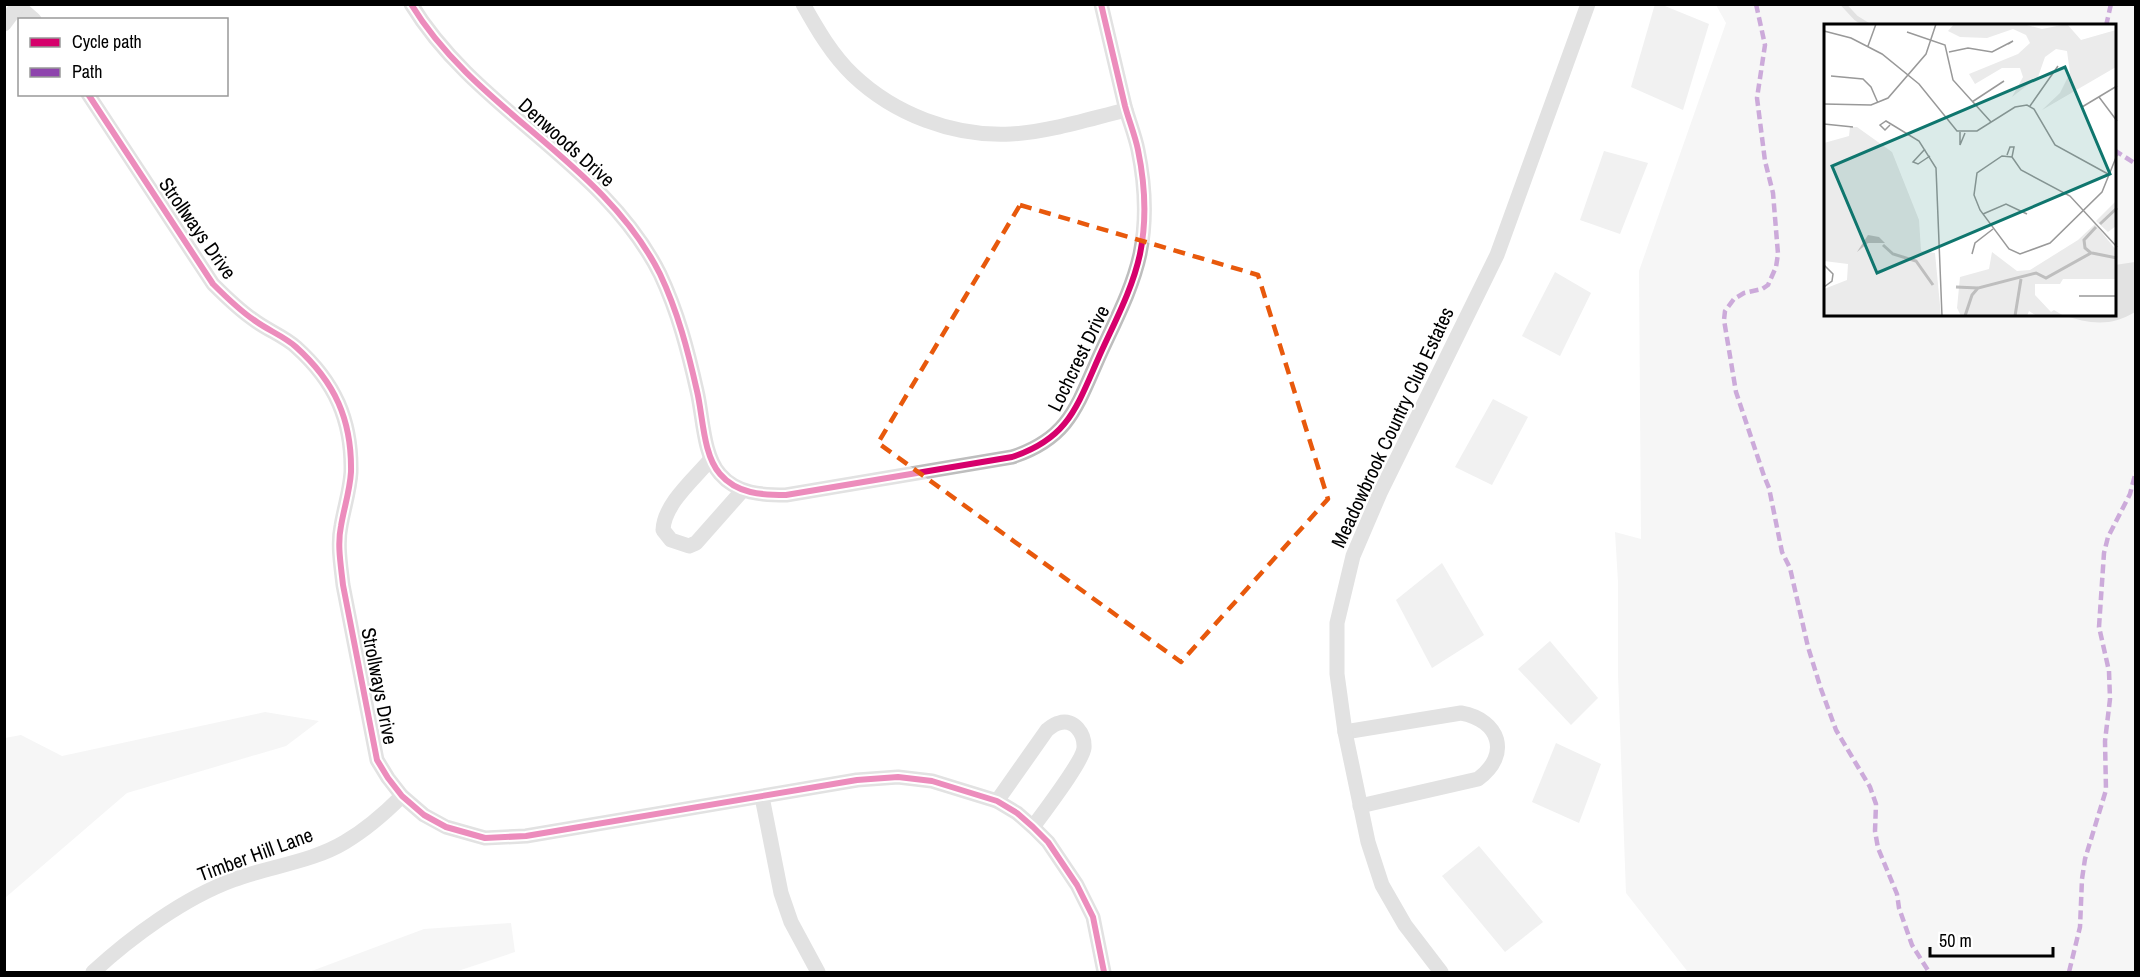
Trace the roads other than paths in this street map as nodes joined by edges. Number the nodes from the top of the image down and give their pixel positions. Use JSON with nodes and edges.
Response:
{"nodes":[{"id":1,"x":411,"y":4,"type":"edge"},
{"id":2,"x":803,"y":4,"type":"edge"},
{"id":3,"x":1101,"y":4,"type":"edge"},
{"id":4,"x":1588,"y":4,"type":"edge"},
{"id":5,"x":19,"y":5,"type":"edge"},
{"id":6,"x":32,"y":18,"type":"edge"},
{"id":7,"x":4,"y":24,"type":"edge"},
{"id":8,"x":89,"y":96,"type":"edge"},
{"id":9,"x":1126,"y":110,"type":"junction"},
{"id":10,"x":710,"y":460,"type":"junction"},
{"id":11,"x":742,"y":491,"type":"junction"},
{"id":12,"x":1345,"y":732,"type":"junction"},
{"id":13,"x":402,"y":796,"type":"junction"},
{"id":14,"x":762,"y":797,"type":"junction"},
{"id":15,"x":997,"y":801,"type":"junction"},
{"id":16,"x":1360,"y":806,"type":"junction"},
{"id":17,"x":1034,"y":827,"type":"junction"},
{"id":18,"x":93,"y":972,"type":"edge"},
{"id":19,"x":818,"y":972,"type":"edge"},
{"id":20,"x":1104,"y":972,"type":"edge"},
{"id":21,"x":1441,"y":972,"type":"edge"}],
"edges":[{"from":1,"to":10,"type":"street","name":"Denwoods Drive"},
{"from":2,"to":9,"type":"street"},
{"from":3,"to":9,"type":"street","name":"Lochcrest Drive"},
{"from":4,"to":12,"type":"street","name":"Meadowbrook Country Club Estates"},
{"from":5,"to":6,"type":"street"},
{"from":5,"to":7,"type":"street"},
{"from":8,"to":13,"type":"street","name":"Strollways Drive"},
{"from":9,"to":11,"type":"street","name":"Lochcrest Drive"},
{"from":10,"to":11,"type":"street"},
{"from":10,"to":11,"type":"street"},
{"from":12,"to":16,"type":"street","name":"Meadowbrook Country Club Estates"},
{"from":12,"to":16,"type":"street"},
{"from":13,"to":14,"type":"street","name":"Strollways Drive"},
{"from":13,"to":18,"type":"street","name":"Timber Hill Lane"},
{"from":14,"to":15,"type":"street","name":"Strollways Drive"},
{"from":14,"to":19,"type":"street"},
{"from":15,"to":17,"type":"street","name":"Strollways Drive"},
{"from":15,"to":17,"type":"street"},
{"from":16,"to":21,"type":"street","name":"Meadowbrook Country Club Estates"},
{"from":17,"to":20,"type":"street","name":"Strollways Drive"}]}
